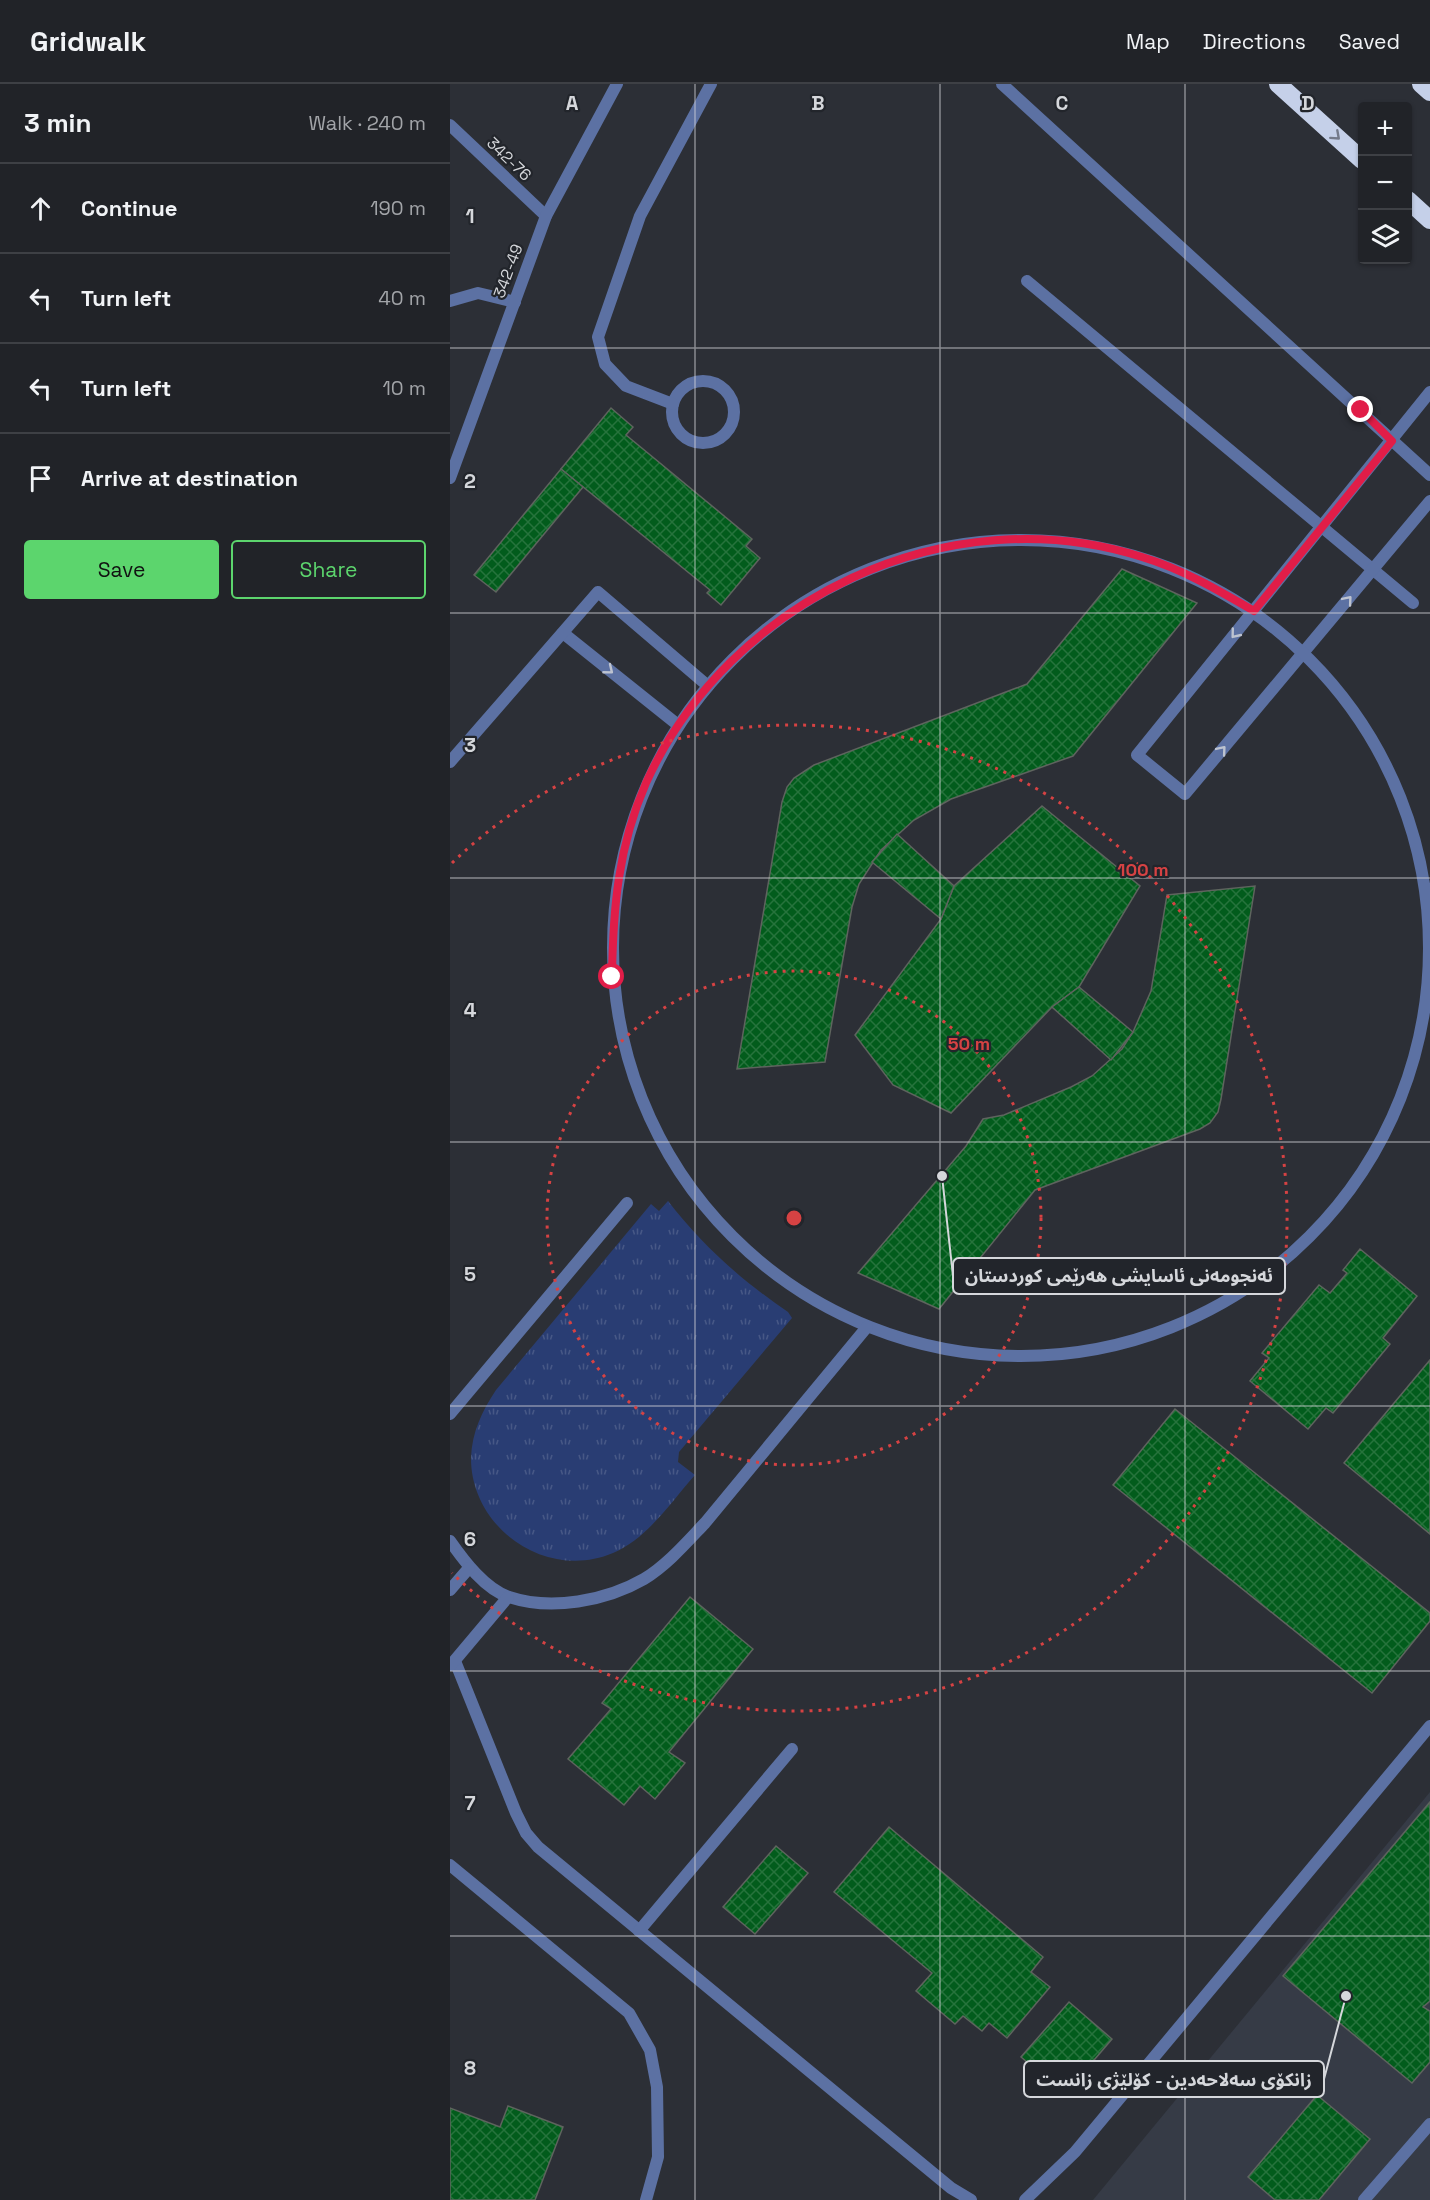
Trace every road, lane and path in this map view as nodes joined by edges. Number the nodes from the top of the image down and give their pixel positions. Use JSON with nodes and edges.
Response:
{"nodes":[{"id":1,"x":617,"y":84,"type":"edge"},
{"id":2,"x":711,"y":84,"type":"edge"},
{"id":3,"x":1002,"y":84,"type":"edge"},
{"id":4,"x":1278,"y":84,"type":"edge"},
{"id":5,"x":1421,"y":84,"type":"edge"},
{"id":6,"x":1430,"y":92,"type":"edge"},
{"id":7,"x":450,"y":125,"type":"edge"},
{"id":8,"x":1358,"y":156,"type":"edge"},
{"id":9,"x":1412,"y":204,"type":"edge"},
{"id":10,"x":546,"y":216,"type":"junction"},
{"id":11,"x":1430,"y":220,"type":"edge"},
{"id":12,"x":1027,"y":280,"type":"dead end"},
{"id":13,"x":450,"y":301,"type":"edge"},
{"id":14,"x":514,"y":302,"type":"junction"},
{"id":15,"x":1430,"y":393,"type":"edge"},
{"id":16,"x":673,"y":404,"type":"junction"},
{"id":17,"x":1392,"y":441,"type":"junction"},
{"id":18,"x":1430,"y":475,"type":"edge"},
{"id":19,"x":450,"y":478,"type":"edge"},
{"id":20,"x":1430,"y":501,"type":"edge"},
{"id":21,"x":1323,"y":527,"type":"junction"},
{"id":22,"x":1374,"y":569,"type":"junction"},
{"id":23,"x":1413,"y":603,"type":"dead end"},
{"id":24,"x":1254,"y":611,"type":"junction"},
{"id":25,"x":563,"y":633,"type":"junction"},
{"id":26,"x":1305,"y":652,"type":"junction"},
{"id":27,"x":708,"y":686,"type":"junction"},
{"id":28,"x":678,"y":726,"type":"junction"},
{"id":29,"x":450,"y":762,"type":"edge"},
{"id":30,"x":627,"y":1203,"type":"dead end"},
{"id":31,"x":867,"y":1327,"type":"junction"},
{"id":32,"x":450,"y":1414,"type":"edge"},
{"id":33,"x":450,"y":1541,"type":"edge"},
{"id":34,"x":469,"y":1568,"type":"junction"},
{"id":35,"x":450,"y":1590,"type":"edge"},
{"id":36,"x":507,"y":1597,"type":"junction"},
{"id":37,"x":452,"y":1664,"type":"edge"},
{"id":38,"x":1430,"y":1726,"type":"edge"},
{"id":39,"x":792,"y":1749,"type":"dead end"},
{"id":40,"x":450,"y":1865,"type":"edge"},
{"id":41,"x":639,"y":1931,"type":"junction"},
{"id":42,"x":1430,"y":2124,"type":"edge"},
{"id":43,"x":646,"y":2200,"type":"edge"},
{"id":44,"x":971,"y":2200,"type":"edge"},
{"id":45,"x":1025,"y":2200,"type":"edge"},
{"id":46,"x":1364,"y":2200,"type":"edge"}],
"edges":[{"from":1,"to":10,"type":"street","name":"342-49"},
{"from":2,"to":16,"type":"street"},
{"from":3,"to":17,"type":"street"},
{"from":4,"to":8,"type":"highway","one_way":true},
{"from":5,"to":6,"type":"highway"},
{"from":7,"to":10,"type":"street","name":"342-76"},
{"from":9,"to":11,"type":"highway"},
{"from":10,"to":14,"type":"street","name":"342-49"},
{"from":12,"to":21,"type":"street"},
{"from":13,"to":14,"type":"street"},
{"from":14,"to":19,"type":"street","name":"342-49"},
{"from":15,"to":17,"type":"street"},
{"from":16,"to":16,"type":"street"},
{"from":17,"to":18,"type":"street"},
{"from":17,"to":21,"type":"street"},
{"from":20,"to":22,"type":"street"},
{"from":21,"to":22,"type":"street"},
{"from":21,"to":24,"type":"street"},
{"from":22,"to":23,"type":"street"},
{"from":26,"to":22,"type":"street","one_way":true},
{"from":24,"to":26,"type":"street"},
{"from":24,"to":26,"type":"street","one_way":true},
{"from":24,"to":27,"type":"street"},
{"from":25,"to":27,"type":"street"},
{"from":25,"to":28,"type":"street","one_way":true},
{"from":25,"to":29,"type":"street"},
{"from":26,"to":31,"type":"street"},
{"from":27,"to":28,"type":"street"},
{"from":28,"to":31,"type":"street"},
{"from":30,"to":32,"type":"street"},
{"from":31,"to":36,"type":"street"},
{"from":33,"to":34,"type":"street"},
{"from":34,"to":35,"type":"street"},
{"from":34,"to":36,"type":"street"},
{"from":36,"to":37,"type":"street"},
{"from":37,"to":41,"type":"street"},
{"from":38,"to":45,"type":"street"},
{"from":39,"to":41,"type":"street"},
{"from":40,"to":43,"type":"street"},
{"from":41,"to":44,"type":"street"},
{"from":42,"to":46,"type":"street"}]}
